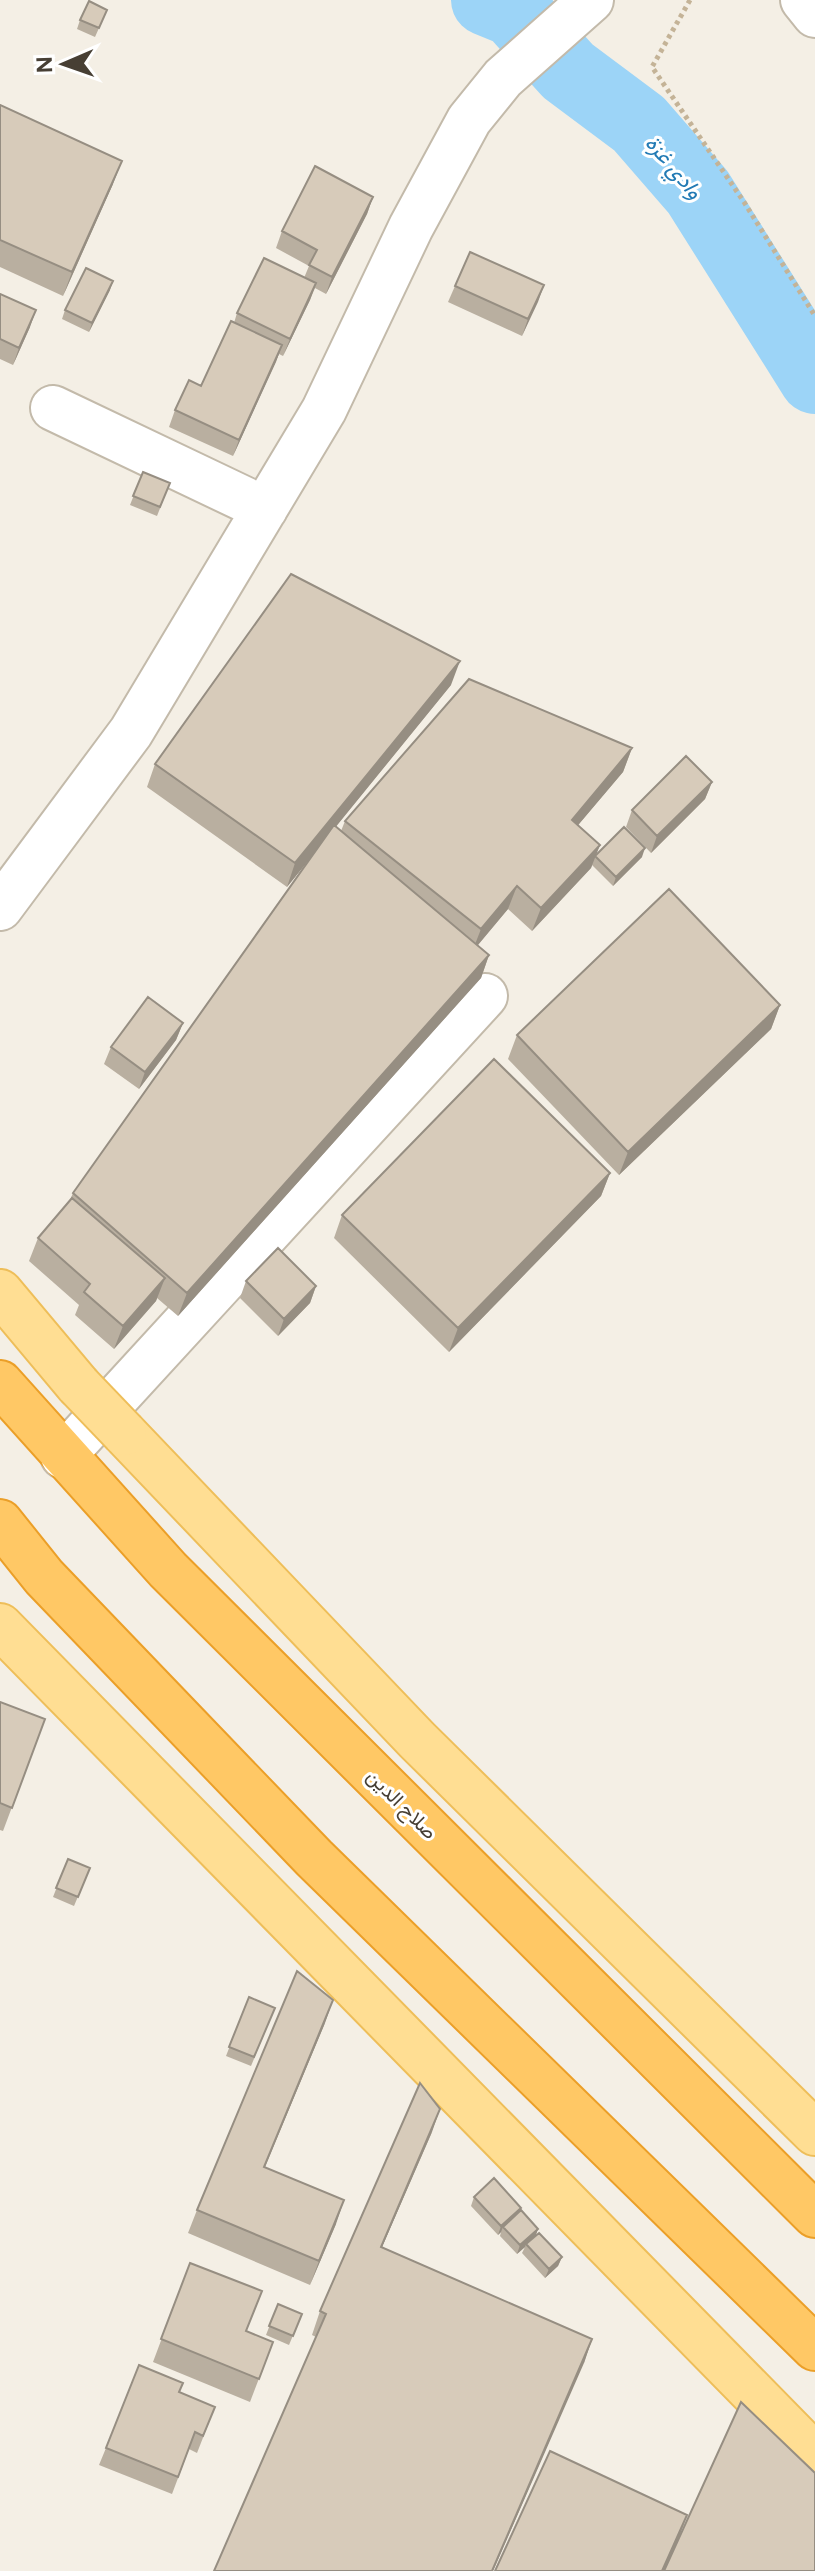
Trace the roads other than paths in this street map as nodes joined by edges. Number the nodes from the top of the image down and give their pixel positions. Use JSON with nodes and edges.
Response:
{"nodes":[{"id":1,"x":803,"y":0,"type":"edge"},
{"id":2,"x":586,"y":3,"type":"edge"},
{"id":3,"x":815,"y":15,"type":"edge"},
{"id":4,"x":53,"y":408,"type":"dead end"},
{"id":5,"x":265,"y":509,"type":"junction"},
{"id":6,"x":0,"y":908,"type":"edge"},
{"id":7,"x":485,"y":996,"type":"dead end"},
{"id":8,"x":0,"y":1292,"type":"edge"},
{"id":9,"x":0,"y":1383,"type":"edge"},
{"id":10,"x":63,"y":1456,"type":"junction"},
{"id":11,"x":0,"y":1522,"type":"edge"},
{"id":12,"x":0,"y":1626,"type":"edge"},
{"id":13,"x":815,"y":2133,"type":"edge"},
{"id":14,"x":815,"y":2215,"type":"edge"},
{"id":15,"x":815,"y":2348,"type":"edge"},
{"id":16,"x":815,"y":2456,"type":"edge"}],
"edges":[{"from":1,"to":3,"type":"street"},
{"from":2,"to":5,"type":"street"},
{"from":4,"to":5,"type":"street"},
{"from":5,"to":6,"type":"street"},
{"from":7,"to":10,"type":"street"},
{"from":8,"to":13,"type":"main road","bridge":true},
{"from":9,"to":10,"type":"highway","name":"صلاح الدين"},
{"from":10,"to":14,"type":"highway","name":"صلاح الدين"},
{"from":11,"to":15,"type":"highway"},
{"from":12,"to":16,"type":"main road"}]}
